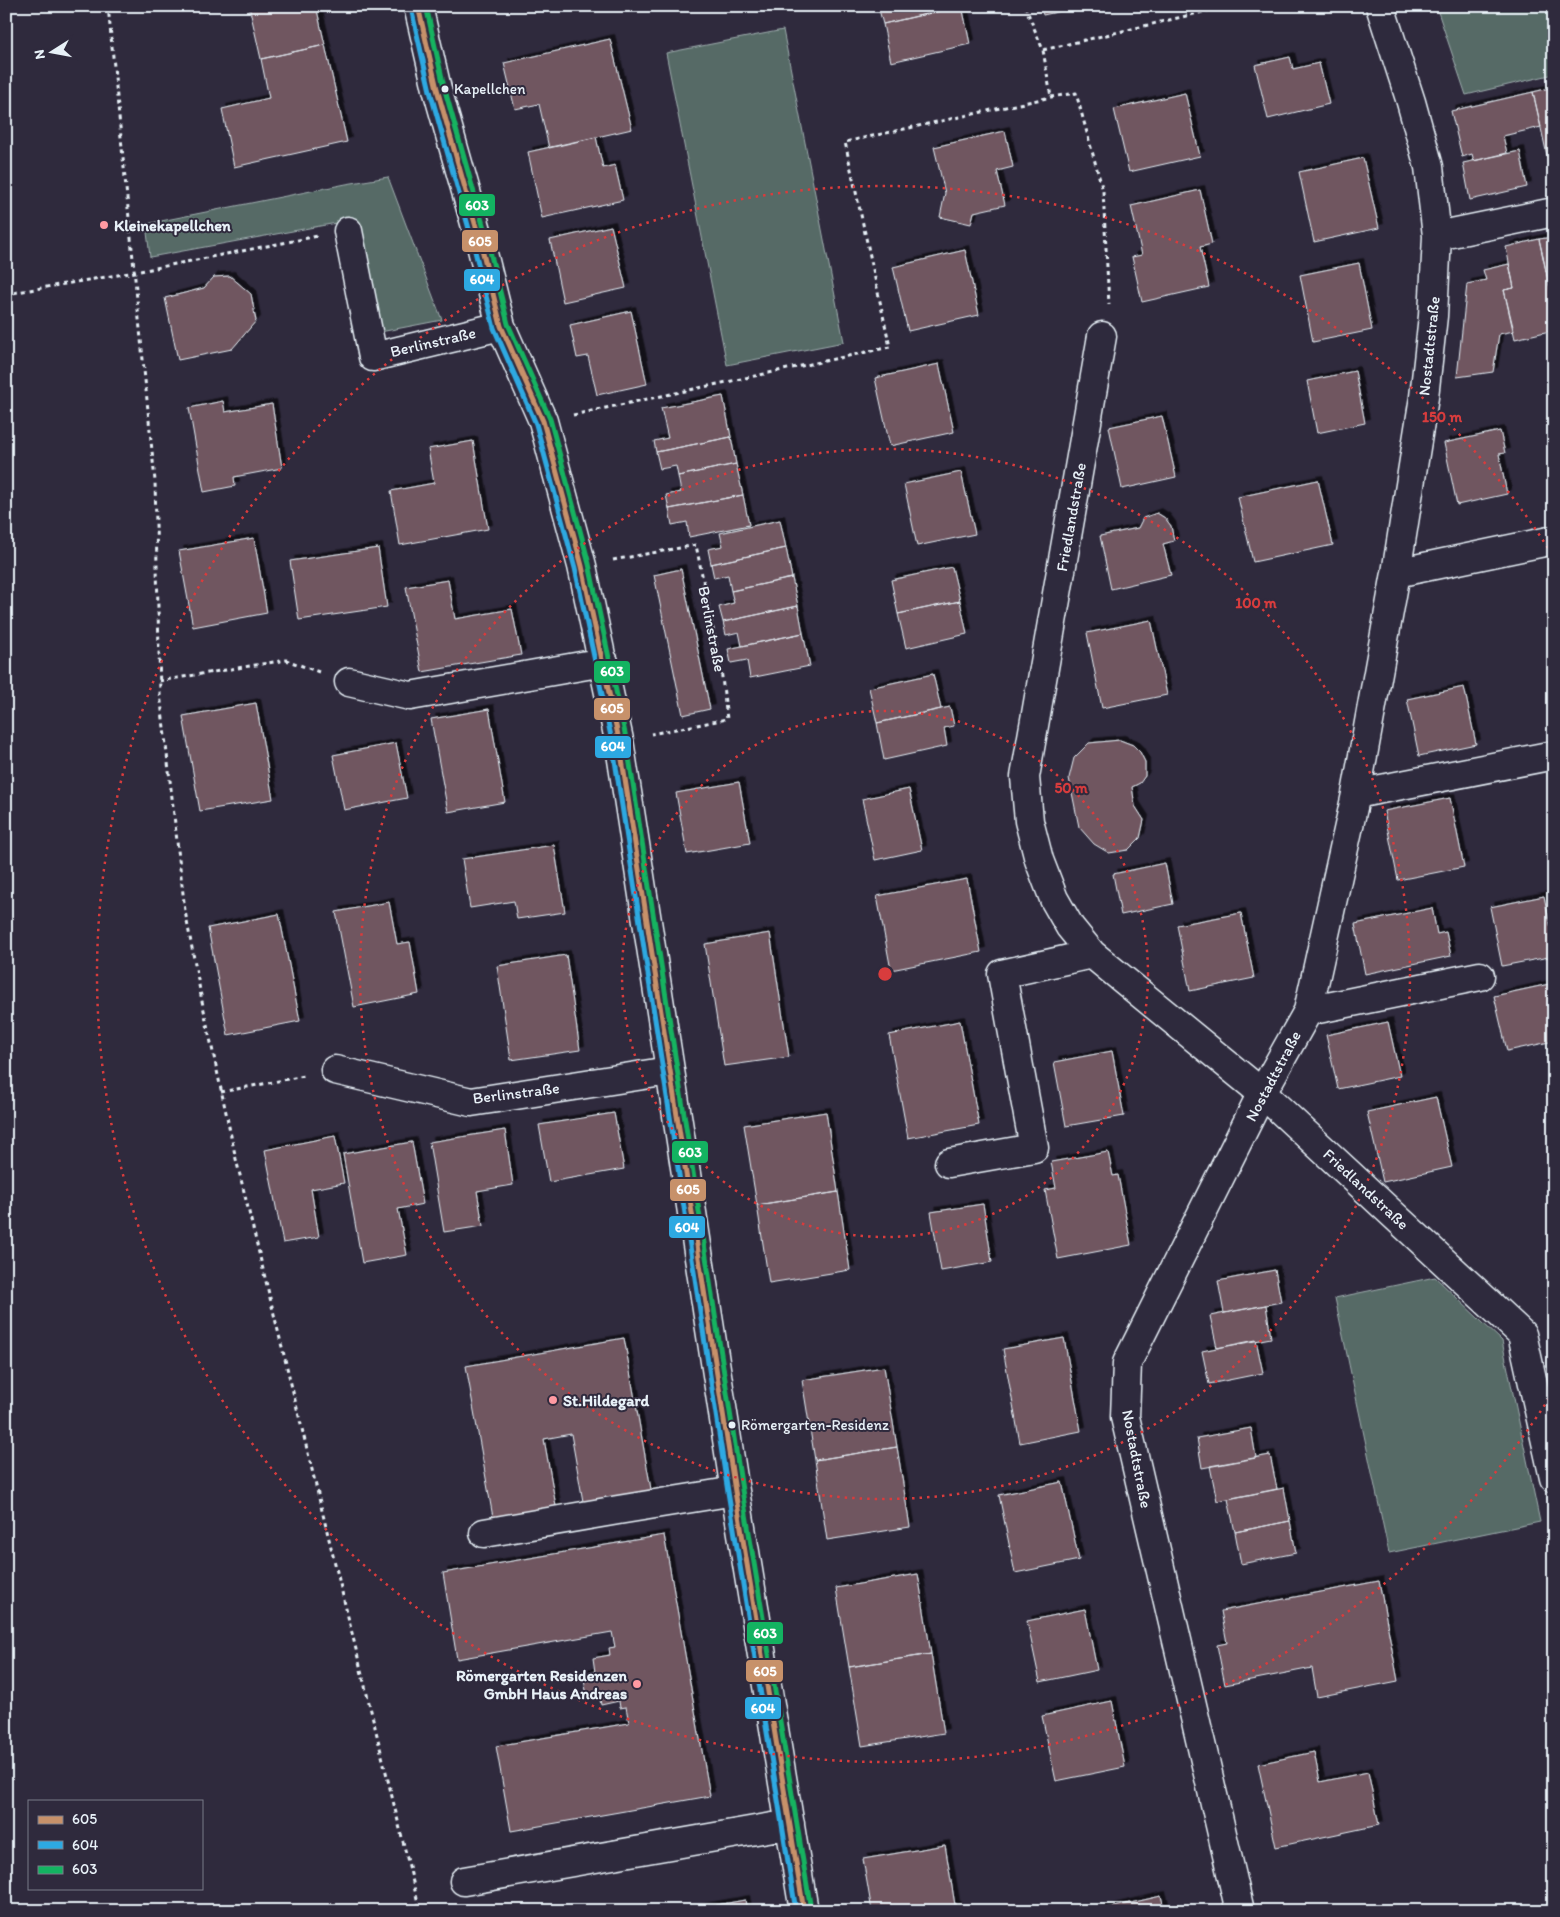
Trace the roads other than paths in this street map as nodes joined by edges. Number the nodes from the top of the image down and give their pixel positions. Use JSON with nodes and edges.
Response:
{"nodes":[{"id":1,"x":418,"y":6,"type":"edge"},
{"id":2,"x":1380,"y":6,"type":"edge"},
{"id":3,"x":1554,"y":212,"type":"edge"},
{"id":4,"x":348,"y":230,"type":"road end"},
{"id":5,"x":1437,"y":236,"type":"junction"},
{"id":6,"x":501,"y":326,"type":"junction"},
{"id":7,"x":1102,"y":336,"type":"road end"},
{"id":8,"x":1554,"y":540,"type":"edge"},
{"id":9,"x":1396,"y":573,"type":"junction"},
{"id":10,"x":604,"y":662,"type":"junction"},
{"id":11,"x":349,"y":682,"type":"road end"},
{"id":12,"x":1554,"y":755,"type":"edge"},
{"id":13,"x":1356,"y":794,"type":"junction"},
{"id":14,"x":1092,"y":954,"type":"junction"},
{"id":15,"x":1480,"y":976,"type":"dead end"},
{"id":16,"x":1308,"y":1011,"type":"junction"},
{"id":17,"x":335,"y":1070,"type":"road end"},
{"id":18,"x":669,"y":1071,"type":"junction"},
{"id":19,"x":1262,"y":1093,"type":"junction"},
{"id":20,"x":949,"y":1162,"type":"dead end"},
{"id":21,"x":1554,"y":1478,"type":"edge"},
{"id":22,"x":735,"y":1492,"type":"junction"},
{"id":23,"x":484,"y":1533,"type":"dead end"},
{"id":24,"x":790,"y":1824,"type":"junction"},
{"id":25,"x":464,"y":1881,"type":"dead end"},
{"id":26,"x":804,"y":1911,"type":"edge"},
{"id":27,"x":1240,"y":1911,"type":"edge"}],
"edges":[{"from":1,"to":6,"type":"street"},
{"from":2,"to":5,"type":"street","name":"Nostadtstraße"},
{"from":3,"to":5,"type":"street"},
{"from":4,"to":6,"type":"street","name":"Berlinstraße"},
{"from":5,"to":9,"type":"street","name":"Nostadtstraße"},
{"from":6,"to":10,"type":"street"},
{"from":7,"to":14,"type":"street","name":"Friedlandstraße"},
{"from":8,"to":9,"type":"street"},
{"from":9,"to":13,"type":"street","name":"Nostadtstraße"},
{"from":10,"to":11,"type":"street"},
{"from":10,"to":18,"type":"street"},
{"from":12,"to":13,"type":"street"},
{"from":13,"to":16,"type":"street","name":"Nostadtstraße"},
{"from":14,"to":19,"type":"street","name":"Friedlandstraße"},
{"from":14,"to":20,"type":"street"},
{"from":15,"to":16,"type":"street","name":"Nostadtstraße"},
{"from":16,"to":19,"type":"street","name":"Nostadtstraße"},
{"from":17,"to":18,"type":"street","name":"Berlinstraße"},
{"from":18,"to":22,"type":"street"},
{"from":19,"to":21,"type":"street","name":"Friedlandstraße"},
{"from":19,"to":27,"type":"street","name":"Nostadtstraße"},
{"from":22,"to":23,"type":"street"},
{"from":22,"to":24,"type":"street"},
{"from":24,"to":25,"type":"street"},
{"from":24,"to":26,"type":"street"}]}
